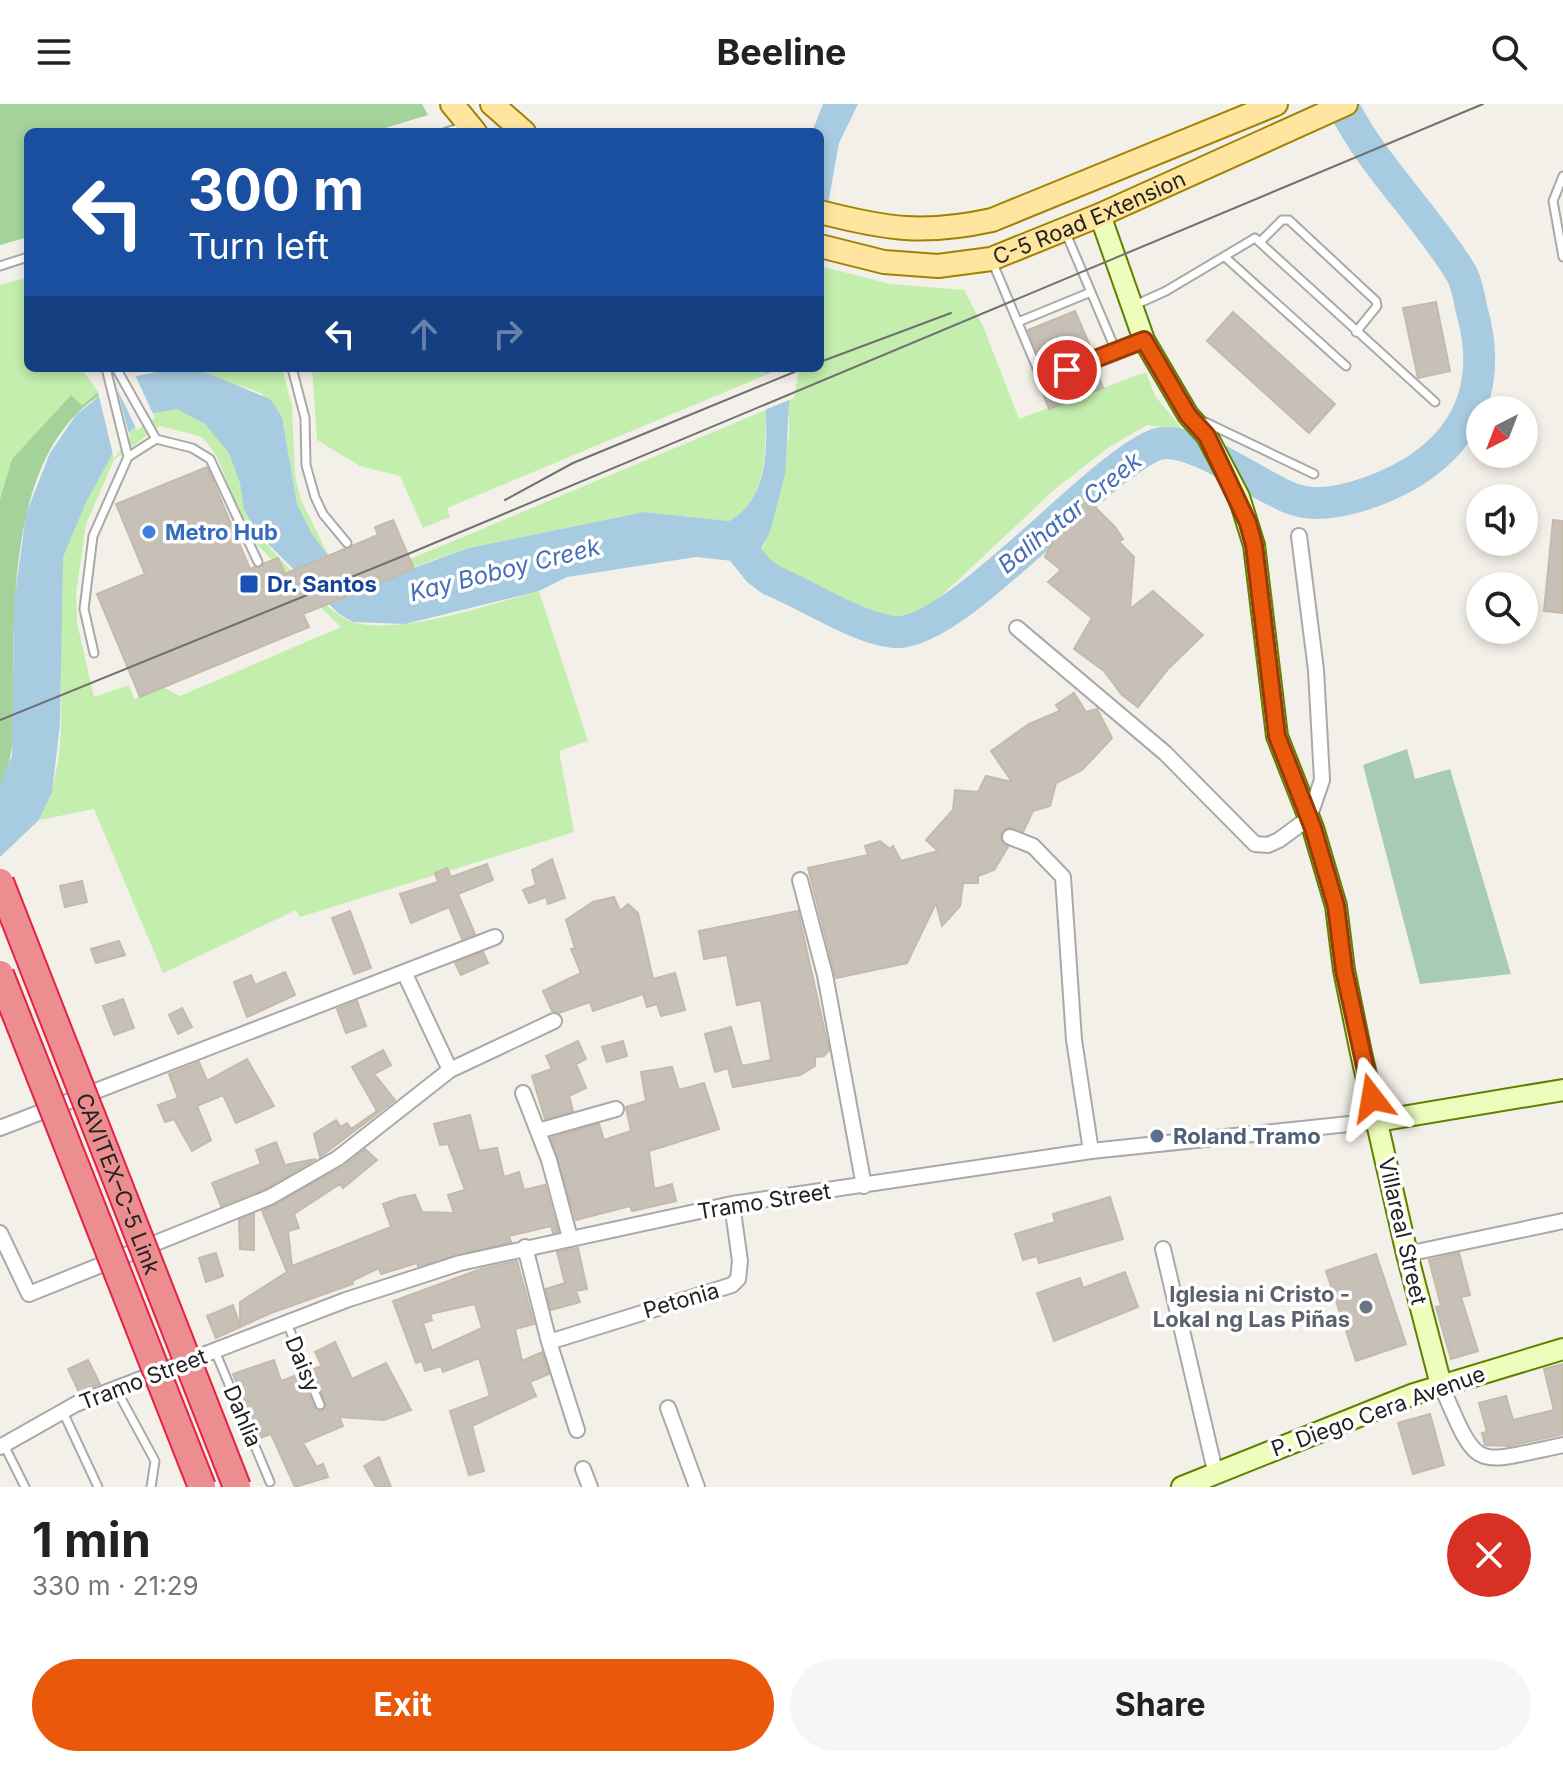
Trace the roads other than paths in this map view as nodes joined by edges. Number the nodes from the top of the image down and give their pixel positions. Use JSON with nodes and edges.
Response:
{"nodes":[{"id":1,"x":452,"y":104,"type":"edge"},
{"id":2,"x":492,"y":104,"type":"edge"},
{"id":3,"x":1276,"y":104,"type":"edge"},
{"id":4,"x":1346,"y":104,"type":"edge"},
{"id":5,"x":471,"y":128,"type":"edge"},
{"id":6,"x":519,"y":128,"type":"edge"},
{"id":7,"x":1563,"y":176,"type":"edge"},
{"id":8,"x":826,"y":214,"type":"edge"},
{"id":9,"x":1100,"y":215,"type":"junction"},
{"id":10,"x":1065,"y":230,"type":"junction"},
{"id":11,"x":1261,"y":241,"type":"junction"},
{"id":12,"x":824,"y":247,"type":"edge"},
{"id":13,"x":1225,"y":257,"type":"junction"},
{"id":14,"x":1563,"y":257,"type":"edge"},
{"id":15,"x":24,"y":258,"type":"edge"},
{"id":16,"x":991,"y":259,"type":"junction"},
{"id":17,"x":0,"y":266,"type":"edge"},
{"id":18,"x":1091,"y":292,"type":"junction"},
{"id":19,"x":1132,"y":306,"type":"junction"},
{"id":20,"x":1018,"y":322,"type":"junction"},
{"id":21,"x":1356,"y":332,"type":"junction"},
{"id":22,"x":1144,"y":340,"type":"junction"},
{"id":23,"x":1116,"y":351,"type":"junction"},
{"id":24,"x":1346,"y":366,"type":"dead end"},
{"id":25,"x":106,"y":372,"type":"edge"},
{"id":26,"x":119,"y":372,"type":"edge"},
{"id":27,"x":293,"y":372,"type":"edge"},
{"id":28,"x":1435,"y":402,"type":"dead end"},
{"id":29,"x":1188,"y":415,"type":"junction"},
{"id":30,"x":154,"y":435,"type":"junction"},
{"id":31,"x":126,"y":454,"type":"junction"},
{"id":32,"x":1314,"y":474,"type":"dead end"},
{"id":33,"x":1299,"y":536,"type":"dead end"},
{"id":34,"x":347,"y":543,"type":"dead end"},
{"id":35,"x":258,"y":562,"type":"dead end"},
{"id":36,"x":1017,"y":628,"type":"dead end"},
{"id":37,"x":94,"y":653,"type":"dead end"},
{"id":38,"x":1309,"y":818,"type":"junction"},
{"id":39,"x":1010,"y":837,"type":"dead end"},
{"id":40,"x":800,"y":880,"type":"dead end"},
{"id":41,"x":0,"y":882,"type":"edge"},
{"id":42,"x":495,"y":937,"type":"dead end"},
{"id":43,"x":404,"y":972,"type":"junction"},
{"id":44,"x":0,"y":974,"type":"edge"},
{"id":45,"x":554,"y":1021,"type":"dead end"},
{"id":46,"x":450,"y":1070,"type":"junction"},
{"id":47,"x":1563,"y":1090,"type":"edge"},
{"id":48,"x":523,"y":1093,"type":"dead end"},
{"id":49,"x":616,"y":1109,"type":"dead end"},
{"id":50,"x":1378,"y":1121,"type":"junction"},
{"id":51,"x":0,"y":1128,"type":"edge"},
{"id":52,"x":538,"y":1131,"type":"junction"},
{"id":53,"x":1091,"y":1151,"type":"junction"},
{"id":54,"x":864,"y":1186,"type":"junction"},
{"id":55,"x":732,"y":1204,"type":"junction"},
{"id":56,"x":1563,"y":1221,"type":"edge"},
{"id":57,"x":0,"y":1233,"type":"edge"},
{"id":58,"x":570,"y":1238,"type":"junction"},
{"id":59,"x":525,"y":1247,"type":"junction"},
{"id":60,"x":1163,"y":1249,"type":"dead end"},
{"id":61,"x":1407,"y":1254,"type":"junction"},
{"id":62,"x":287,"y":1323,"type":"junction"},
{"id":63,"x":549,"y":1342,"type":"junction"},
{"id":64,"x":1563,"y":1349,"type":"edge"},
{"id":65,"x":215,"y":1351,"type":"junction"},
{"id":66,"x":1441,"y":1385,"type":"junction"},
{"id":67,"x":116,"y":1389,"type":"junction"},
{"id":68,"x":320,"y":1405,"type":"dead end"},
{"id":69,"x":668,"y":1408,"type":"dead end"},
{"id":70,"x":63,"y":1412,"type":"junction"},
{"id":71,"x":577,"y":1430,"type":"dead end"},
{"id":72,"x":1563,"y":1445,"type":"edge"},
{"id":73,"x":2,"y":1446,"type":"edge"},
{"id":74,"x":583,"y":1469,"type":"dead end"},
{"id":75,"x":1215,"y":1471,"type":"junction"},
{"id":76,"x":270,"y":1482,"type":"dead end"},
{"id":77,"x":1192,"y":1485,"type":"edge"},
{"id":78,"x":25,"y":1487,"type":"edge"},
{"id":79,"x":98,"y":1487,"type":"edge"},
{"id":80,"x":151,"y":1487,"type":"edge"},
{"id":81,"x":202,"y":1487,"type":"edge"},
{"id":82,"x":237,"y":1487,"type":"edge"},
{"id":83,"x":590,"y":1487,"type":"edge"},
{"id":84,"x":697,"y":1487,"type":"edge"}],
"edges":[{"from":1,"to":5,"type":"main road"},
{"from":2,"to":6,"type":"main road"},
{"from":3,"to":8,"type":"main road","name":"C-5 Road Extension"},
{"from":4,"to":9,"type":"main road","name":"C-5 Road Extension"},
{"from":7,"to":14,"type":"lane"},
{"from":9,"to":10,"type":"main road","name":"C-5 Road Extension"},
{"from":9,"to":19,"type":"street","name":"Villareal Street"},
{"from":10,"to":16,"type":"main road","name":"C-5 Road Extension"},
{"from":10,"to":18,"type":"lane"},
{"from":11,"to":13,"type":"lane"},
{"from":11,"to":21,"type":"lane"},
{"from":11,"to":21,"type":"lane"},
{"from":12,"to":16,"type":"main road","name":"C-5 Road Extension"},
{"from":13,"to":19,"type":"lane"},
{"from":13,"to":24,"type":"lane"},
{"from":15,"to":17,"type":"lane"},
{"from":16,"to":20,"type":"lane"},
{"from":18,"to":20,"type":"lane"},
{"from":18,"to":23,"type":"lane"},
{"from":19,"to":22,"type":"street","name":"Villareal Street"},
{"from":20,"to":23,"type":"lane"},
{"from":21,"to":28,"type":"lane"},
{"from":22,"to":23,"type":"lane"},
{"from":22,"to":29,"type":"street","name":"Villareal Street"},
{"from":25,"to":31,"type":"lane"},
{"from":26,"to":30,"type":"lane"},
{"from":27,"to":34,"type":"lane"},
{"from":29,"to":32,"type":"lane"},
{"from":29,"to":38,"type":"street","name":"Villareal Street"},
{"from":30,"to":31,"type":"lane"},
{"from":30,"to":35,"type":"lane"},
{"from":31,"to":37,"type":"lane"},
{"from":33,"to":38,"type":"street"},
{"from":36,"to":38,"type":"street"},
{"from":38,"to":50,"type":"street","name":"Villareal Street"},
{"from":39,"to":53,"type":"street"},
{"from":40,"to":54,"type":"street"},
{"from":41,"to":82,"type":"highway","name":"CAVITEX–C-5 Link","bridge":true},
{"from":42,"to":43,"type":"street"},
{"from":43,"to":46,"type":"street"},
{"from":43,"to":51,"type":"street"},
{"from":44,"to":81,"type":"highway","name":"CAVITEX–C-5 Link","bridge":true},
{"from":45,"to":46,"type":"street"},
{"from":46,"to":57,"type":"street"},
{"from":47,"to":50,"type":"street","name":"Tramo Street"},
{"from":48,"to":52,"type":"street"},
{"from":49,"to":52,"type":"street"},
{"from":50,"to":53,"type":"street","name":"Tramo Street"},
{"from":50,"to":61,"type":"street","name":"Villareal Street"},
{"from":52,"to":58,"type":"street"},
{"from":53,"to":54,"type":"street","name":"Tramo Street"},
{"from":54,"to":55,"type":"street","name":"Tramo Street"},
{"from":55,"to":58,"type":"street","name":"Tramo Street"},
{"from":55,"to":63,"type":"street","name":"Petonia"},
{"from":56,"to":61,"type":"street"},
{"from":58,"to":59,"type":"street","name":"Tramo Street"},
{"from":59,"to":62,"type":"street","name":"Tramo Street"},
{"from":59,"to":63,"type":"street"},
{"from":60,"to":75,"type":"street"},
{"from":61,"to":66,"type":"street","name":"Villareal Street"},
{"from":62,"to":65,"type":"street","name":"Tramo Street"},
{"from":62,"to":68,"type":"lane","name":"Daisy"},
{"from":63,"to":71,"type":"street"},
{"from":64,"to":66,"type":"street","name":"P. Diego Cera Avenue"},
{"from":65,"to":67,"type":"street","name":"Tramo Street"},
{"from":65,"to":76,"type":"lane","name":"Dahlia"},
{"from":66,"to":72,"type":"street"},
{"from":66,"to":75,"type":"street","name":"P. Diego Cera Avenue"},
{"from":67,"to":70,"type":"street","name":"Tramo Street"},
{"from":67,"to":80,"type":"lane"},
{"from":69,"to":84,"type":"street"},
{"from":70,"to":73,"type":"street","name":"Tramo Street"},
{"from":70,"to":79,"type":"lane"},
{"from":73,"to":78,"type":"lane"},
{"from":74,"to":83,"type":"street"},
{"from":75,"to":77,"type":"street","name":"P. Diego Cera Avenue"}]}
